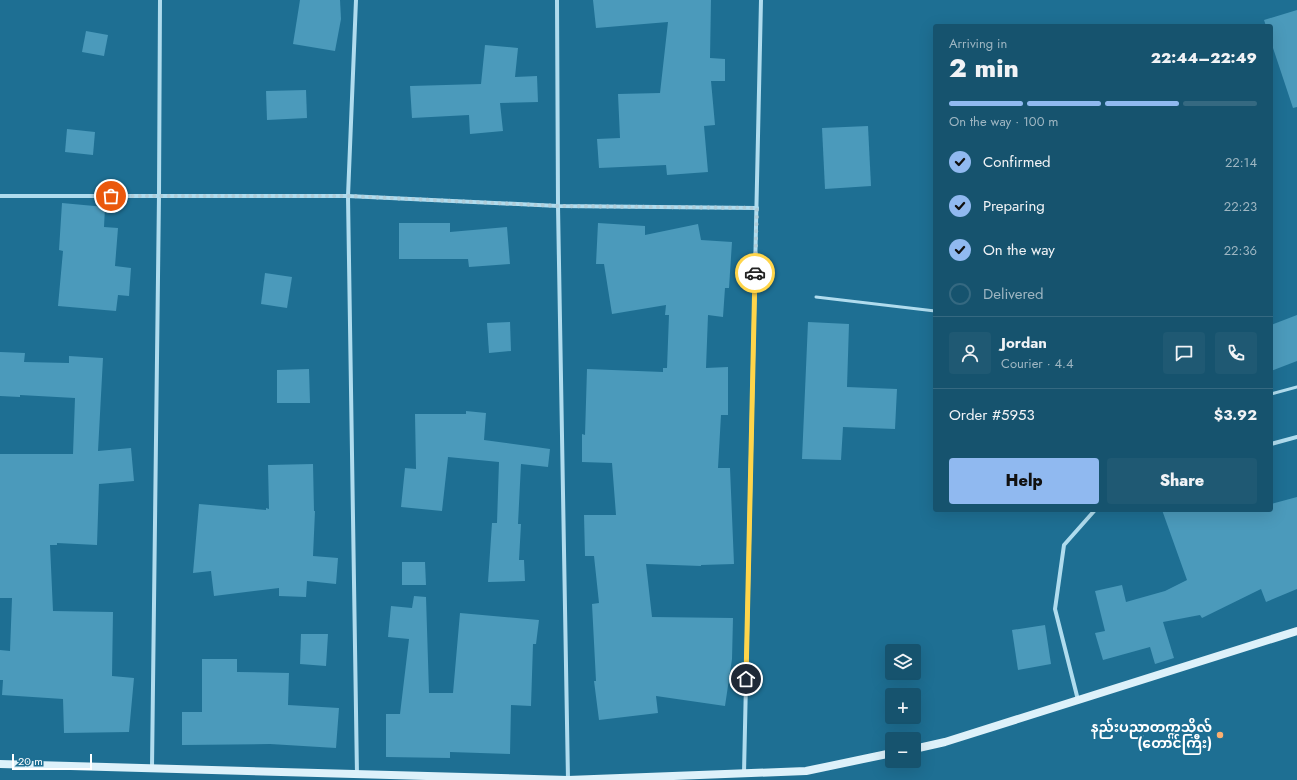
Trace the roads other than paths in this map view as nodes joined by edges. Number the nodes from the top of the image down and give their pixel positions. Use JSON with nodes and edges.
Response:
{"nodes":[{"id":1,"x":160,"y":0,"type":"edge"},
{"id":2,"x":356,"y":0,"type":"edge"},
{"id":3,"x":557,"y":0,"type":"edge"},
{"id":4,"x":761,"y":0,"type":"edge"},
{"id":5,"x":159,"y":195,"type":"junction"},
{"id":6,"x":0,"y":196,"type":"edge"},
{"id":7,"x":348,"y":196,"type":"junction"},
{"id":8,"x":558,"y":206,"type":"junction"},
{"id":9,"x":757,"y":208,"type":"junction"},
{"id":10,"x":816,"y":297,"type":"dead end"},
{"id":11,"x":933,"y":311,"type":"edge"},
{"id":12,"x":1297,"y":387,"type":"edge"},
{"id":13,"x":1273,"y":393,"type":"edge"},
{"id":14,"x":1297,"y":436,"type":"edge"},
{"id":15,"x":1273,"y":443,"type":"edge"},
{"id":16,"x":1094,"y":512,"type":"edge"},
{"id":17,"x":1297,"y":631,"type":"edge"},
{"id":18,"x":1078,"y":700,"type":"junction"},
{"id":19,"x":921,"y":747,"type":"edge"},
{"id":20,"x":885,"y":754,"type":"edge"},
{"id":21,"x":0,"y":764,"type":"edge"},
{"id":22,"x":152,"y":769,"type":"junction"},
{"id":23,"x":744,"y":774,"type":"junction"},
{"id":24,"x":357,"y":775,"type":"junction"},
{"id":25,"x":568,"y":780,"type":"edge"}],
"edges":[{"from":1,"to":5,"type":"street"},
{"from":2,"to":7,"type":"street"},
{"from":3,"to":8,"type":"street"},
{"from":4,"to":9,"type":"street"},
{"from":5,"to":6,"type":"street"},
{"from":5,"to":7,"type":"street"},
{"from":5,"to":22,"type":"street"},
{"from":7,"to":8,"type":"street"},
{"from":7,"to":24,"type":"street"},
{"from":8,"to":9,"type":"street"},
{"from":8,"to":25,"type":"street"},
{"from":9,"to":23,"type":"street"},
{"from":10,"to":11,"type":"lane"},
{"from":12,"to":13,"type":"lane"},
{"from":14,"to":15,"type":"street"},
{"from":16,"to":18,"type":"street"},
{"from":17,"to":18,"type":"main road"},
{"from":18,"to":19,"type":"main road"},
{"from":20,"to":23,"type":"main road"},
{"from":21,"to":22,"type":"main road"},
{"from":22,"to":24,"type":"main road"},
{"from":23,"to":25,"type":"main road"},
{"from":24,"to":25,"type":"main road"}]}
